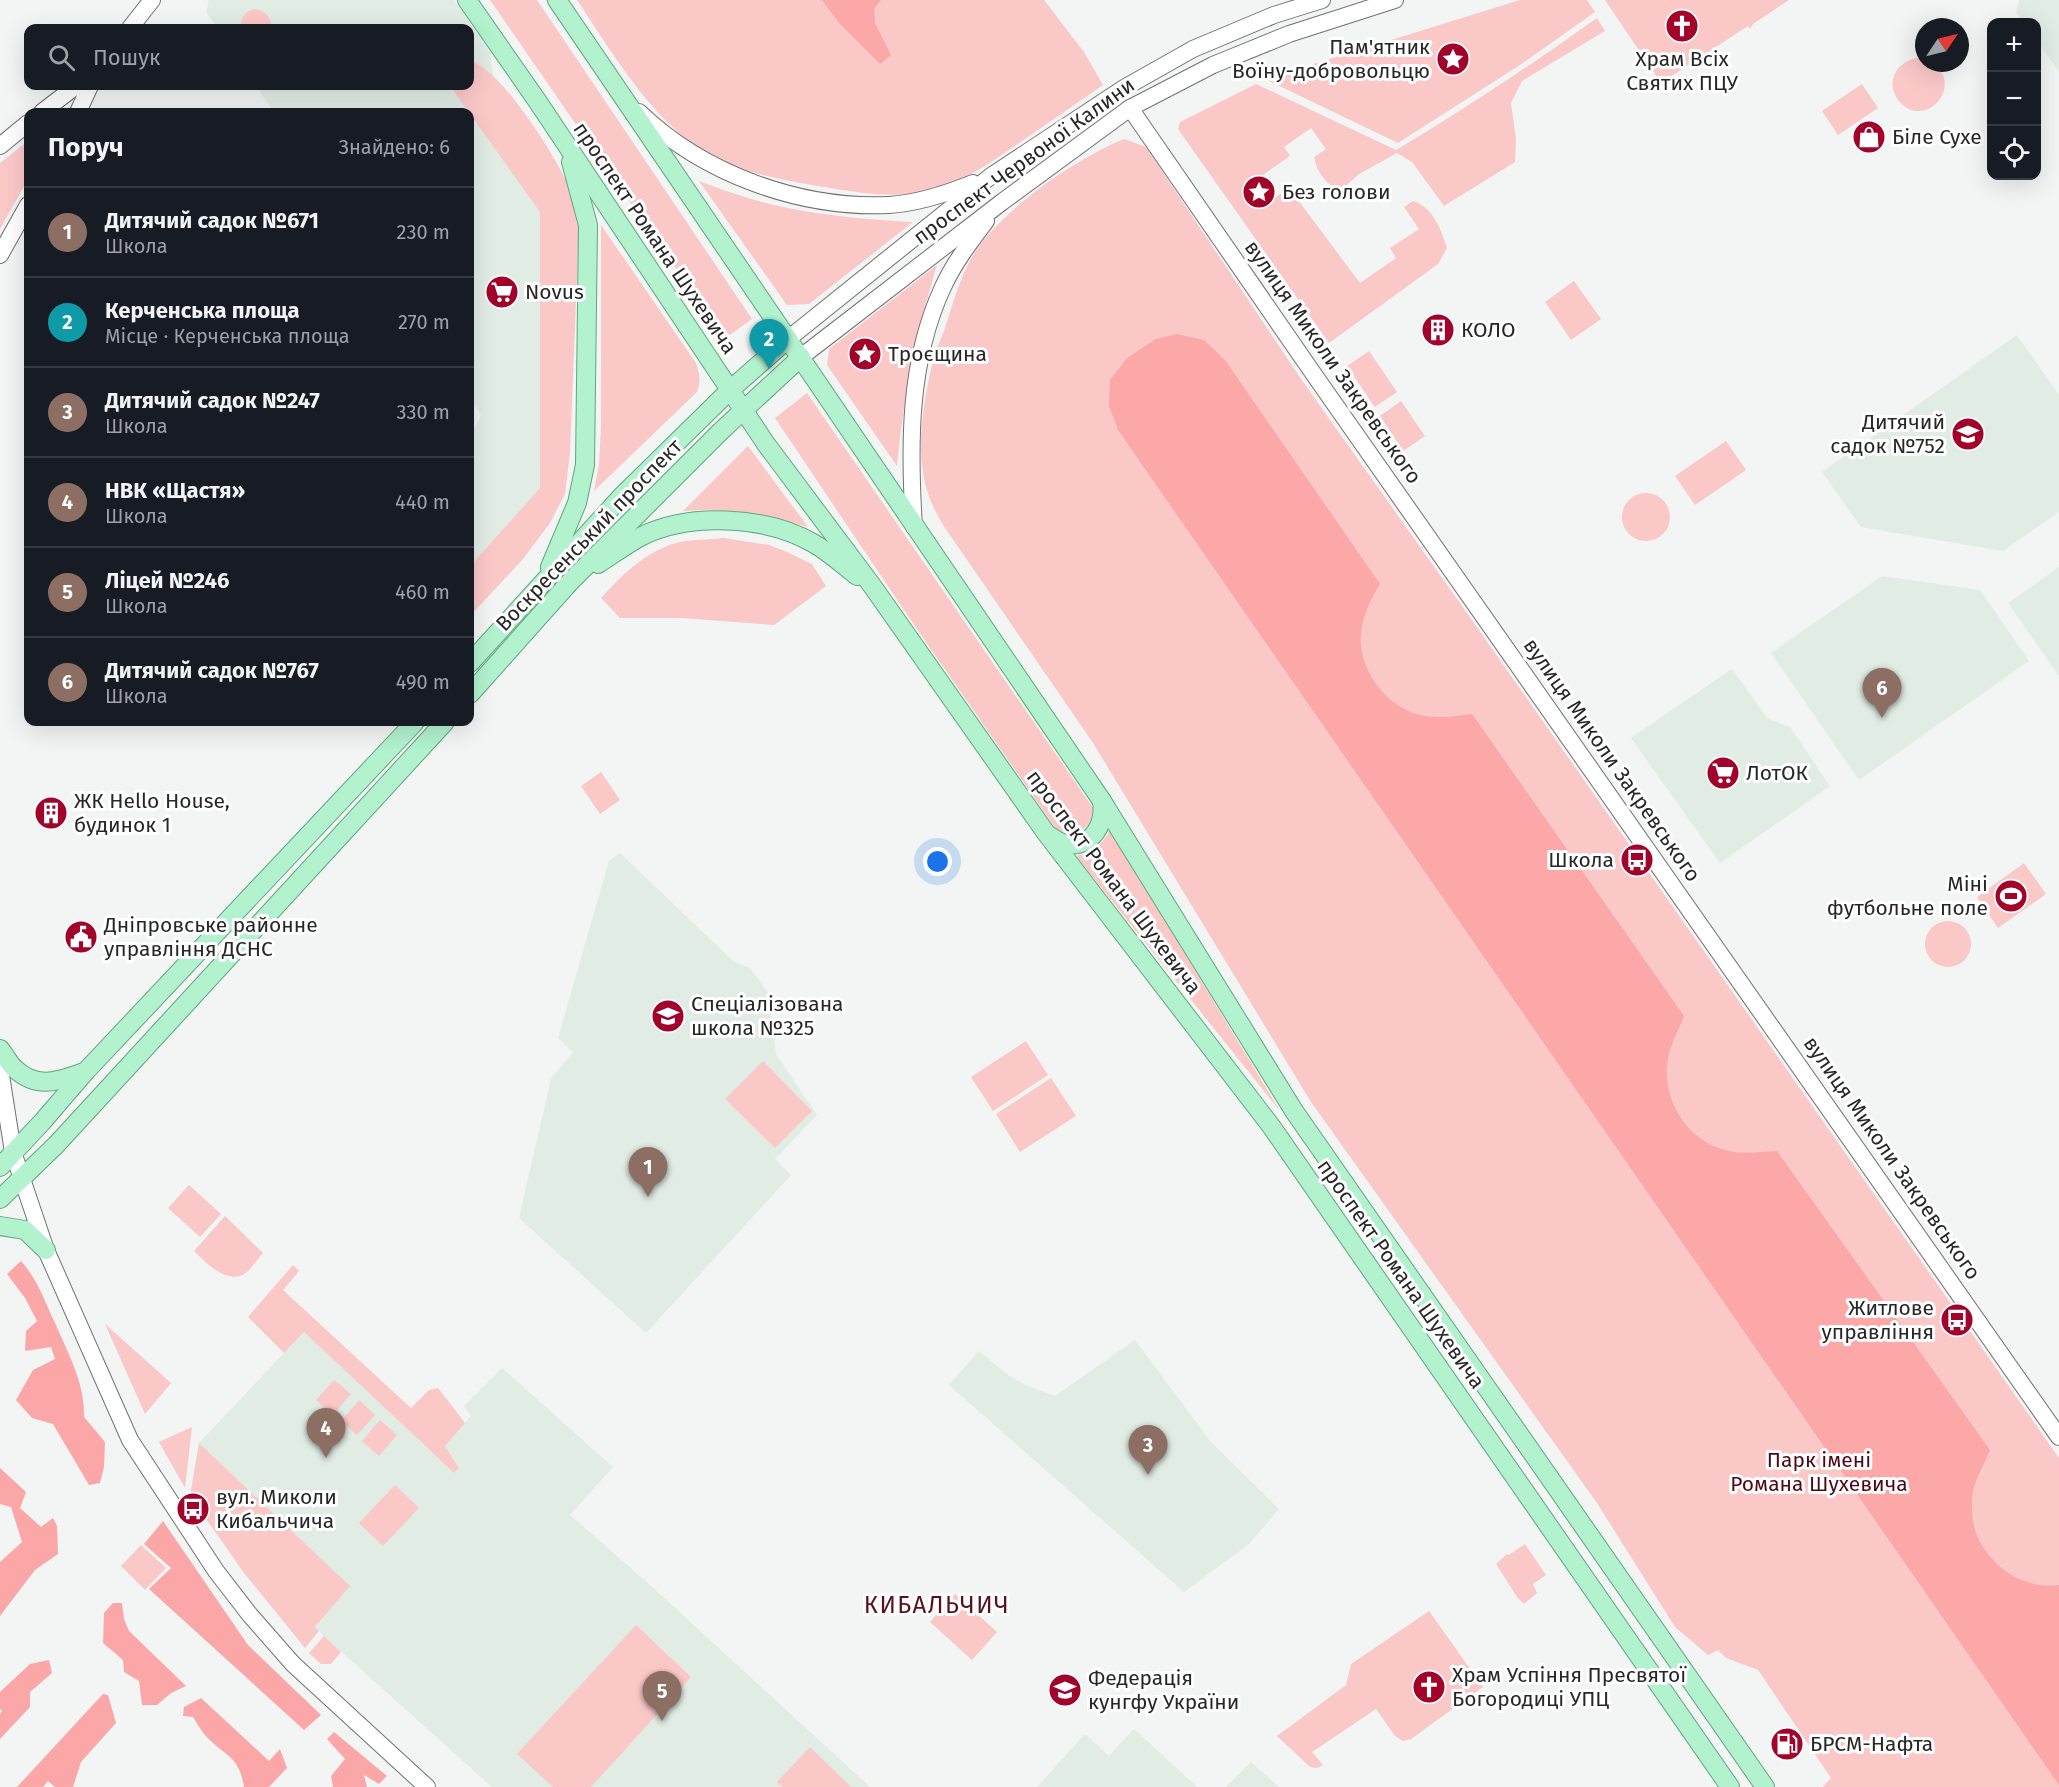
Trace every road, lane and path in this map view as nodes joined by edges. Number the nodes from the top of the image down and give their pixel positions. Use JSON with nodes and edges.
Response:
{"nodes":[{"id":1,"x":152,"y":0,"type":"edge"},
{"id":2,"x":467,"y":0,"type":"edge"},
{"id":3,"x":557,"y":0,"type":"edge"},
{"id":4,"x":1322,"y":0,"type":"edge"},
{"id":5,"x":1395,"y":0,"type":"edge"},
{"id":6,"x":133,"y":24,"type":"edge"},
{"id":7,"x":71,"y":90,"type":"edge"},
{"id":8,"x":88,"y":90,"type":"edge"},
{"id":9,"x":621,"y":96,"type":"junction"},
{"id":10,"x":47,"y":108,"type":"edge"},
{"id":11,"x":80,"y":108,"type":"edge"},
{"id":12,"x":1130,"y":108,"type":"junction"},
{"id":13,"x":24,"y":126,"type":"edge"},
{"id":14,"x":564,"y":141,"type":"junction"},
{"id":15,"x":0,"y":146,"type":"edge"},
{"id":16,"x":991,"y":176,"type":"junction"},
{"id":17,"x":1002,"y":202,"type":"junction"},
{"id":18,"x":24,"y":212,"type":"edge"},
{"id":19,"x":0,"y":255,"type":"edge"},
{"id":20,"x":788,"y":339,"type":"junction"},
{"id":21,"x":801,"y":357,"type":"junction"},
{"id":22,"x":730,"y":390,"type":"junction"},
{"id":23,"x":743,"y":410,"type":"junction"},
{"id":24,"x":914,"y":527,"type":"junction"},
{"id":25,"x":543,"y":583,"type":"junction"},
{"id":26,"x":568,"y":583,"type":"junction"},
{"id":27,"x":873,"y":587,"type":"junction"},
{"id":28,"x":474,"y":659,"type":"edge"},
{"id":29,"x":474,"y":689,"type":"edge"},
{"id":30,"x":411,"y":726,"type":"edge"},
{"id":31,"x":441,"y":726,"type":"edge"},
{"id":32,"x":1102,"y":801,"type":"junction"},
{"id":33,"x":1046,"y":833,"type":"junction"},
{"id":34,"x":0,"y":1049,"type":"edge"},
{"id":35,"x":0,"y":1069,"type":"edge"},
{"id":36,"x":86,"y":1071,"type":"junction"},
{"id":37,"x":14,"y":1152,"type":"junction"},
{"id":38,"x":0,"y":1167,"type":"edge"},
{"id":39,"x":22,"y":1177,"type":"junction"},
{"id":40,"x":0,"y":1199,"type":"edge"},
{"id":41,"x":0,"y":1226,"type":"edge"},
{"id":42,"x":46,"y":1250,"type":"junction"},
{"id":43,"x":2059,"y":1437,"type":"edge"},
{"id":44,"x":427,"y":1787,"type":"edge"},
{"id":45,"x":1730,"y":1787,"type":"edge"},
{"id":46,"x":1765,"y":1787,"type":"edge"}],
"edges":[{"from":1,"to":6,"type":"street"},
{"from":2,"to":14,"type":"main road","name":"проспект Романа Шухевича"},
{"from":3,"to":9,"type":"main road","name":"проспект Романа Шухевича"},
{"from":4,"to":16,"type":"street","name":"проспект Червоної Калини"},
{"from":5,"to":12,"type":"street","name":"проспект Червоної Калини"},
{"from":7,"to":10,"type":"street"},
{"from":8,"to":11,"type":"street"},
{"from":9,"to":16,"type":"street"},
{"from":9,"to":20,"type":"main road","name":"проспект Романа Шухевича"},
{"from":12,"to":17,"type":"street","name":"проспект Червоної Калини"},
{"from":12,"to":43,"type":"street","name":"вулиця Миколи Закревського"},
{"from":13,"to":15,"type":"street"},
{"from":14,"to":22,"type":"main road","name":"проспект Романа Шухевича"},
{"from":14,"to":25,"type":"main road"},
{"from":16,"to":20,"type":"street","name":"проспект Червоної Калини"},
{"from":17,"to":21,"type":"street","name":"проспект Червоної Калини"},
{"from":17,"to":24,"type":"street"},
{"from":18,"to":19,"type":"street"},
{"from":20,"to":21,"type":"main road","name":"проспект Романа Шухевича"},
{"from":20,"to":22,"type":"main road","name":"Воскресенський проспект"},
{"from":21,"to":23,"type":"main road","name":"Воскресенський проспект"},
{"from":21,"to":24,"type":"main road","name":"проспект Романа Шухевича"},
{"from":22,"to":23,"type":"main road","name":"проспект Романа Шухевича"},
{"from":22,"to":25,"type":"main road","name":"Воскресенський проспект"},
{"from":23,"to":26,"type":"main road","name":"Воскресенський проспект"},
{"from":23,"to":27,"type":"main road","name":"проспект Романа Шухевича"},
{"from":24,"to":32,"type":"main road","name":"проспект Романа Шухевича"},
{"from":25,"to":28,"type":"main road","name":"Воскресенський проспект"},
{"from":26,"to":27,"type":"main road"},
{"from":26,"to":29,"type":"main road","name":"Воскресенський проспект"},
{"from":27,"to":33,"type":"main road","name":"проспект Романа Шухевича"},
{"from":30,"to":36,"type":"main road"},
{"from":31,"to":39,"type":"main road"},
{"from":32,"to":33,"type":"main road"},
{"from":32,"to":46,"type":"main road","name":"проспект Романа Шухевича"},
{"from":33,"to":45,"type":"main road","name":"проспект Романа Шухевича"},
{"from":34,"to":36,"type":"main road"},
{"from":35,"to":37,"type":"street"},
{"from":36,"to":37,"type":"main road"},
{"from":37,"to":38,"type":"main road"},
{"from":37,"to":39,"type":"street"},
{"from":39,"to":40,"type":"main road"},
{"from":39,"to":42,"type":"street"},
{"from":41,"to":42,"type":"main road"},
{"from":42,"to":44,"type":"street"}]}
